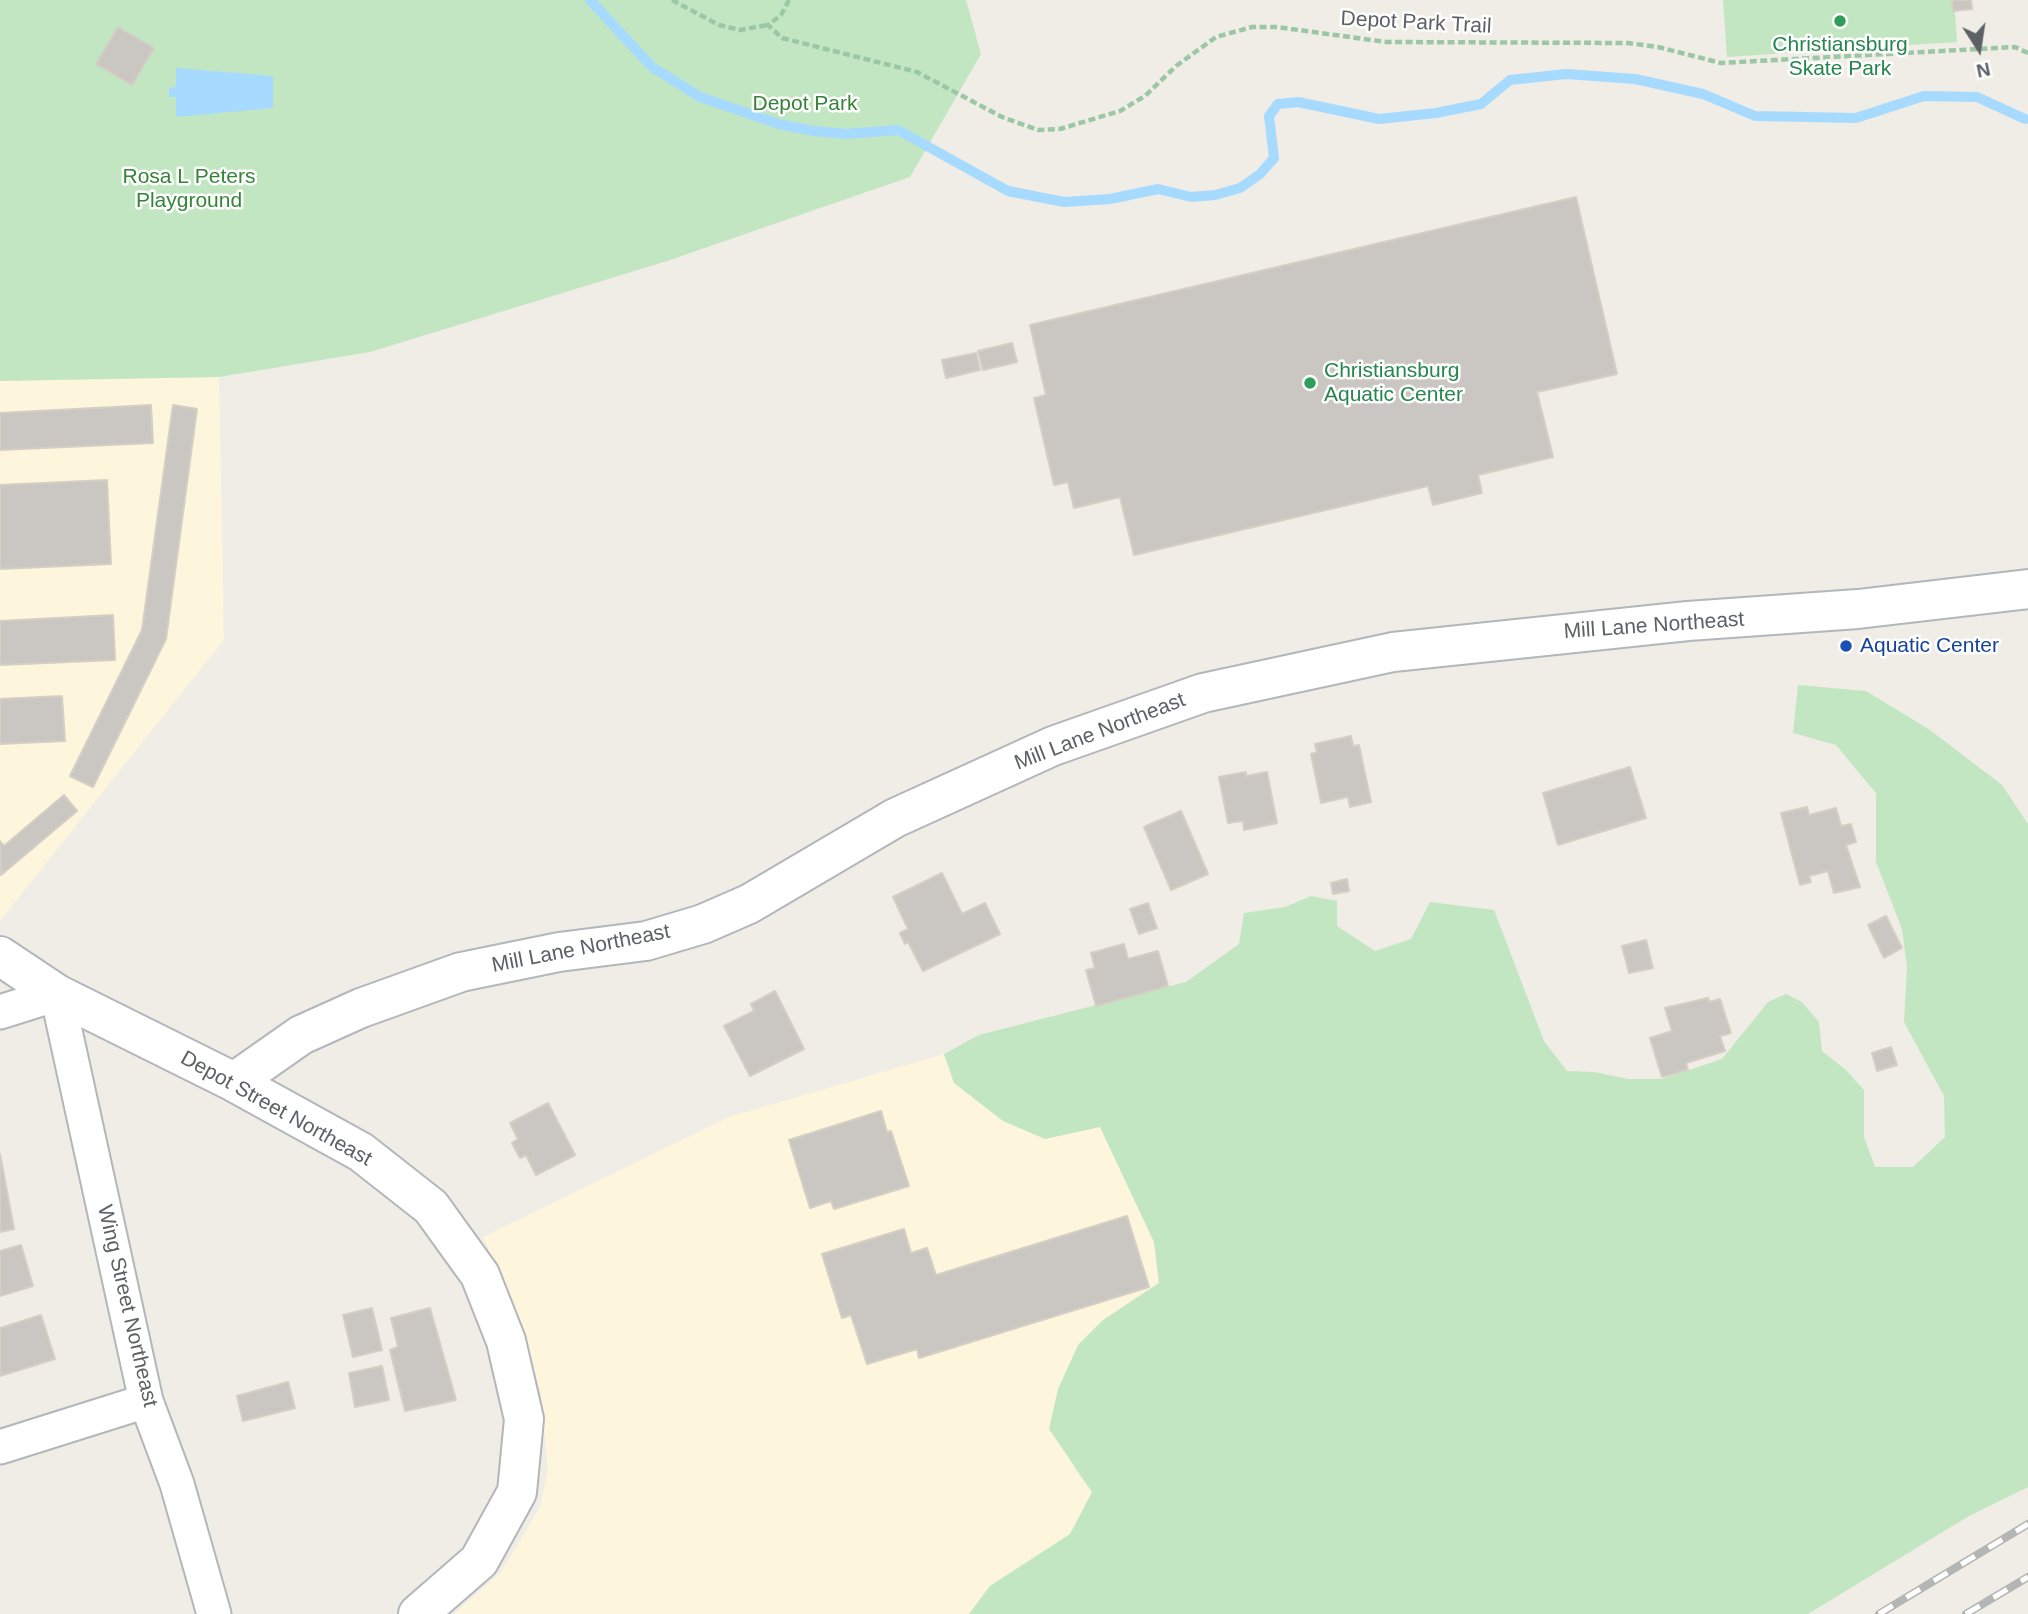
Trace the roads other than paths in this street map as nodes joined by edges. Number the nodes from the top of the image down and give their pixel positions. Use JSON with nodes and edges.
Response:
{"nodes":[{"id":1,"x":2028,"y":589,"type":"edge"},
{"id":2,"x":0,"y":956,"type":"edge"},
{"id":3,"x":57,"y":994,"type":"junction"},
{"id":4,"x":0,"y":1012,"type":"edge"},
{"id":5,"x":234,"y":1082,"type":"junction"},
{"id":6,"x":146,"y":1401,"type":"junction"},
{"id":7,"x":0,"y":1447,"type":"edge"},
{"id":8,"x":214,"y":1614,"type":"edge"},
{"id":9,"x":418,"y":1614,"type":"edge"}],
"edges":[{"from":1,"to":5,"type":"street","name":"Mill Lane Northeast"},
{"from":2,"to":3,"type":"street","name":"Depot Street Northeast"},
{"from":3,"to":4,"type":"street"},
{"from":3,"to":5,"type":"street","name":"Depot Street Northeast"},
{"from":3,"to":6,"type":"street","name":"Wing Street Northeast"},
{"from":5,"to":9,"type":"street","name":"Depot Street Northeast"},
{"from":6,"to":7,"type":"street"},
{"from":6,"to":8,"type":"street","name":"Wing Street Northeast"}]}
